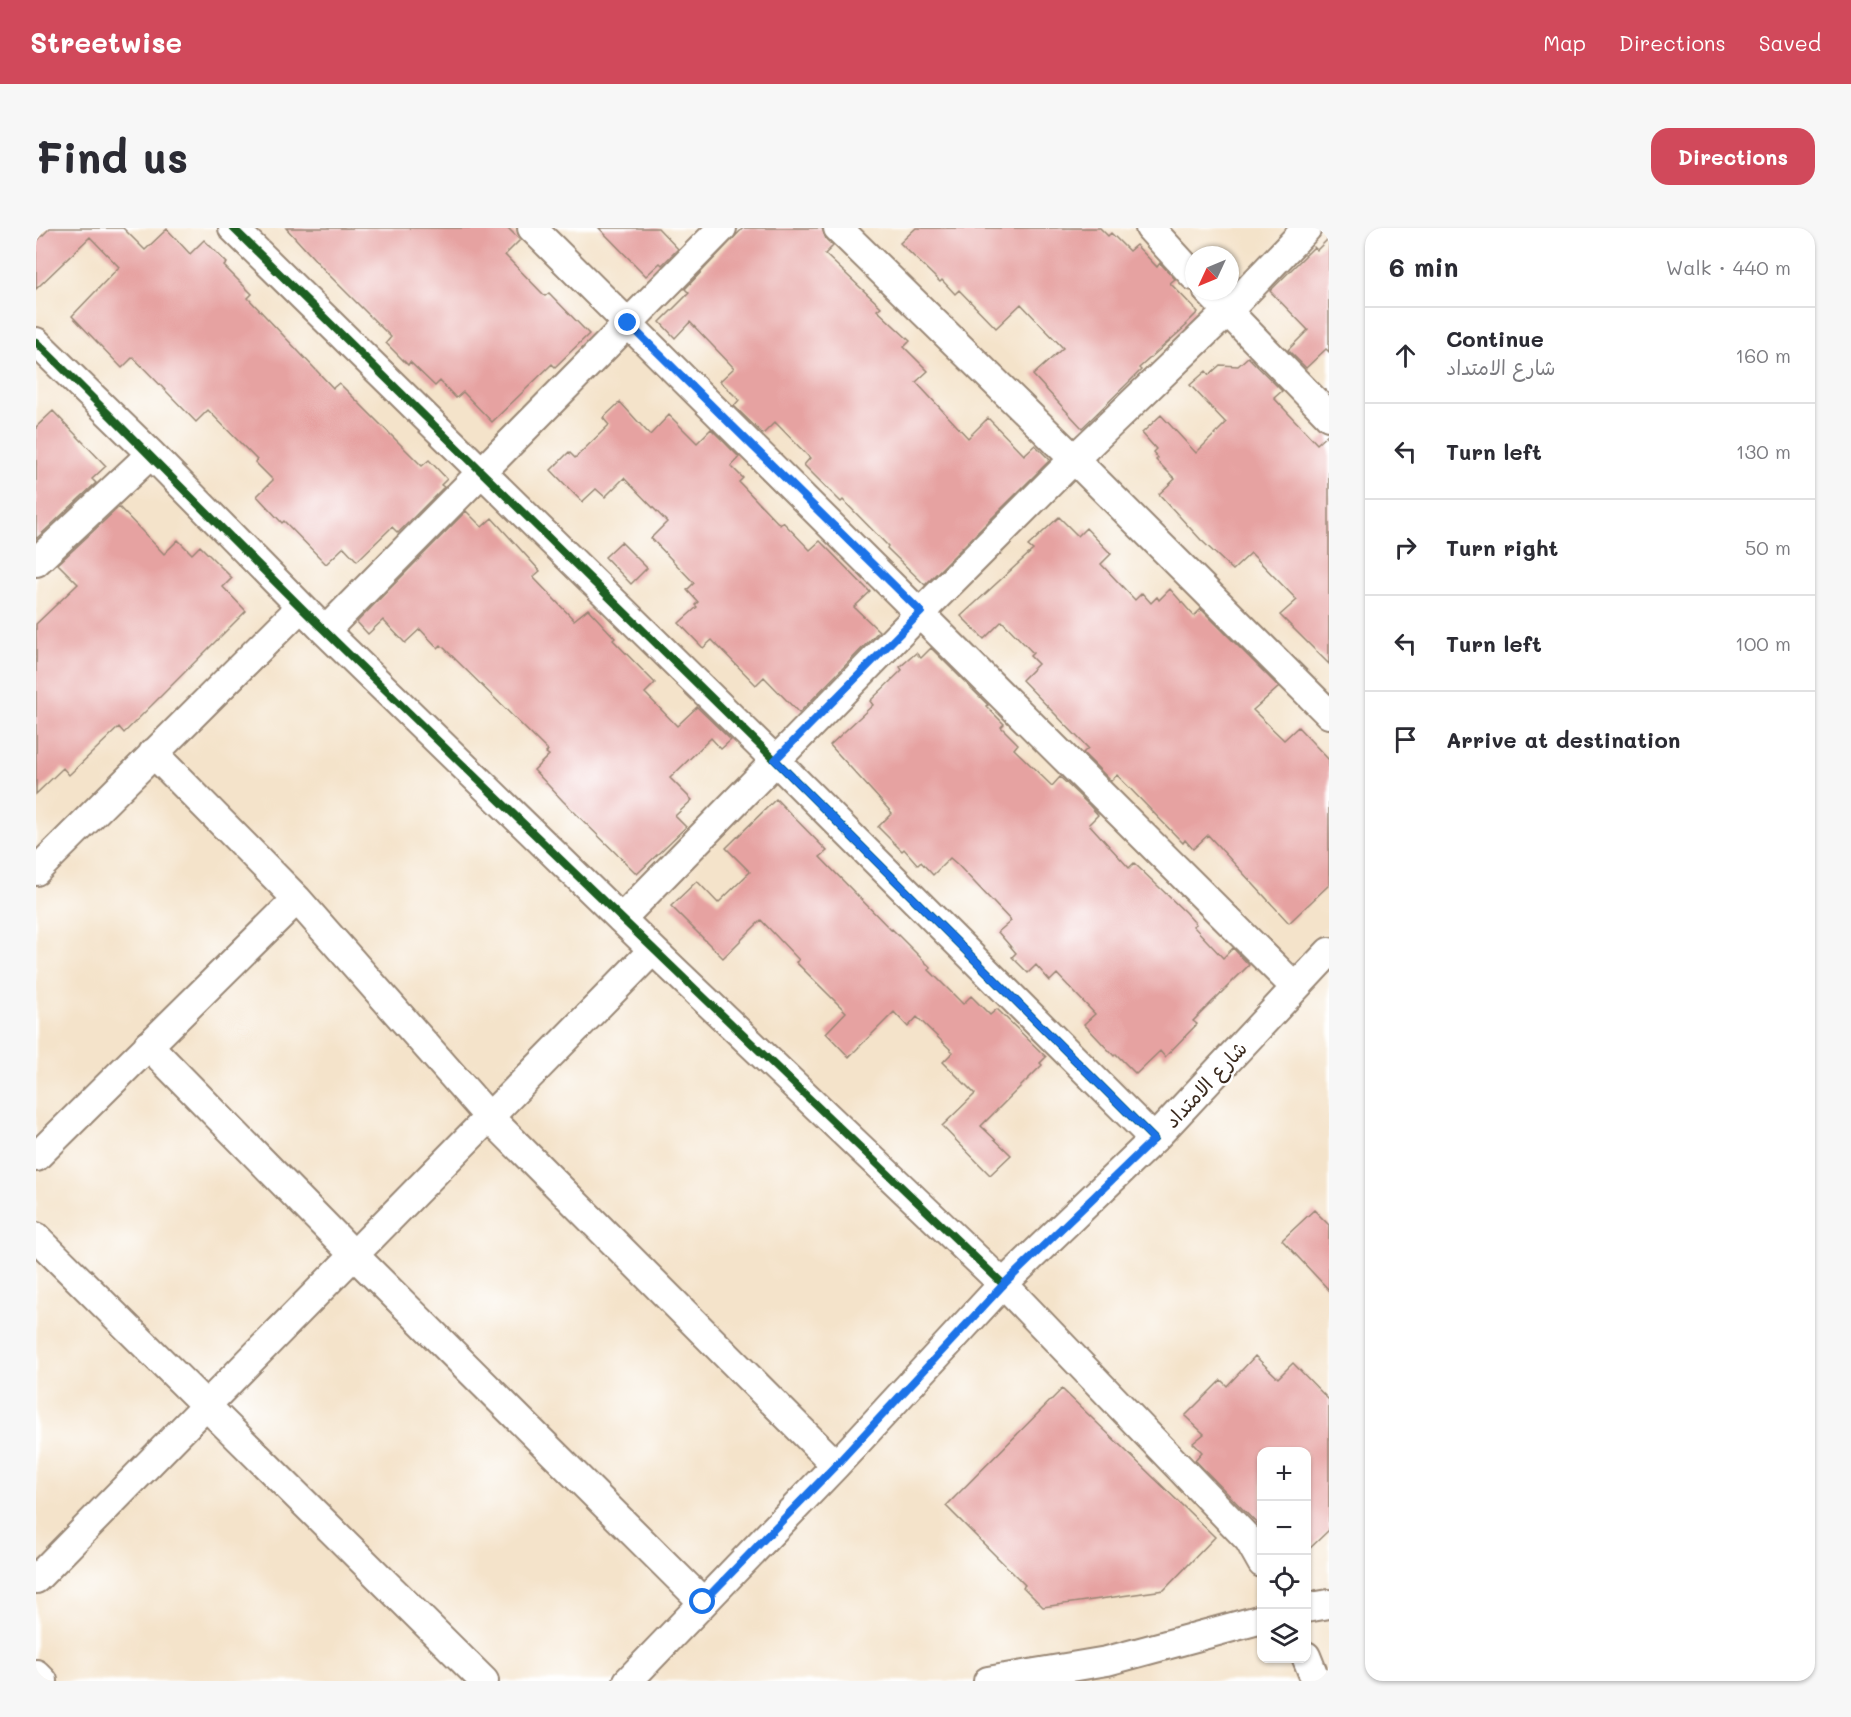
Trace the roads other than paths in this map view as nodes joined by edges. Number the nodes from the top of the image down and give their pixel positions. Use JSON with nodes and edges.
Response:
{"nodes":[{"id":1,"x":233,"y":228,"type":"edge"},
{"id":2,"x":532,"y":228,"type":"edge"},
{"id":3,"x":722,"y":228,"type":"edge"},
{"id":4,"x":838,"y":228,"type":"edge"},
{"id":5,"x":1150,"y":228,"type":"edge"},
{"id":6,"x":1307,"y":228,"type":"edge"},
{"id":7,"x":1185,"y":266,"type":"edge"},
{"id":8,"x":1216,"y":300,"type":"edge"},
{"id":9,"x":1227,"y":312,"type":"junction"},
{"id":10,"x":628,"y":323,"type":"junction"},
{"id":11,"x":36,"y":342,"type":"edge"},
{"id":12,"x":1329,"y":416,"type":"edge"},
{"id":13,"x":151,"y":454,"type":"junction"},
{"id":14,"x":1074,"y":459,"type":"junction"},
{"id":15,"x":482,"y":472,"type":"junction"},
{"id":16,"x":36,"y":562,"type":"edge"},
{"id":17,"x":301,"y":607,"type":"junction"},
{"id":18,"x":921,"y":612,"type":"junction"},
{"id":19,"x":325,"y":631,"type":"junction"},
{"id":20,"x":1329,"y":714,"type":"edge"},
{"id":21,"x":153,"y":753,"type":"junction"},
{"id":22,"x":775,"y":760,"type":"junction"},
{"id":23,"x":36,"y":871,"type":"edge"},
{"id":24,"x":297,"y":899,"type":"junction"},
{"id":25,"x":621,"y":919,"type":"junction"},
{"id":26,"x":653,"y":950,"type":"junction"},
{"id":27,"x":1329,"y":952,"type":"edge"},
{"id":28,"x":1295,"y":987,"type":"junction"},
{"id":29,"x":148,"y":1044,"type":"junction"},
{"id":30,"x":489,"y":1118,"type":"junction"},
{"id":31,"x":1154,"y":1139,"type":"junction"},
{"id":32,"x":36,"y":1157,"type":"edge"},
{"id":33,"x":36,"y":1237,"type":"edge"},
{"id":34,"x":354,"y":1255,"type":"junction"},
{"id":35,"x":1004,"y":1284,"type":"junction"},
{"id":36,"x":206,"y":1406,"type":"junction"},
{"id":37,"x":836,"y":1465,"type":"junction"},
{"id":38,"x":1257,"y":1555,"type":"edge"},
{"id":39,"x":36,"y":1579,"type":"edge"},
{"id":40,"x":703,"y":1602,"type":"junction"},
{"id":41,"x":1329,"y":1604,"type":"edge"},
{"id":42,"x":1311,"y":1607,"type":"edge"},
{"id":43,"x":1257,"y":1620,"type":"edge"},
{"id":44,"x":1309,"y":1663,"type":"edge"},
{"id":45,"x":36,"y":1674,"type":"edge"},
{"id":46,"x":638,"y":1678,"type":"edge"},
{"id":47,"x":43,"y":1681,"type":"edge"},
{"id":48,"x":484,"y":1681,"type":"edge"},
{"id":49,"x":988,"y":1681,"type":"edge"},
{"id":50,"x":1316,"y":1681,"type":"edge"}],
"edges":[{"from":1,"to":15,"type":"street"},
{"from":2,"to":10,"type":"street"},
{"from":3,"to":10,"type":"street"},
{"from":4,"to":14,"type":"street"},
{"from":5,"to":7,"type":"street"},
{"from":6,"to":9,"type":"street"},
{"from":8,"to":9,"type":"street"},
{"from":9,"to":12,"type":"street"},
{"from":9,"to":14,"type":"street"},
{"from":10,"to":15,"type":"street"},
{"from":10,"to":18,"type":"street"},
{"from":11,"to":13,"type":"street"},
{"from":13,"to":16,"type":"street"},
{"from":13,"to":17,"type":"street"},
{"from":14,"to":18,"type":"street"},
{"from":14,"to":20,"type":"street"},
{"from":15,"to":19,"type":"street"},
{"from":15,"to":22,"type":"street"},
{"from":17,"to":19,"type":"street"},
{"from":17,"to":21,"type":"street"},
{"from":18,"to":22,"type":"street"},
{"from":18,"to":28,"type":"street"},
{"from":19,"to":25,"type":"street"},
{"from":21,"to":23,"type":"street"},
{"from":21,"to":24,"type":"street"},
{"from":22,"to":25,"type":"street"},
{"from":22,"to":31,"type":"street"},
{"from":24,"to":29,"type":"street"},
{"from":24,"to":30,"type":"street"},
{"from":25,"to":26,"type":"street"},
{"from":26,"to":30,"type":"street"},
{"from":26,"to":35,"type":"street"},
{"from":27,"to":28,"type":"street","name":"شارع الامتداد"},
{"from":28,"to":31,"type":"street","name":"شارع الامتداد"},
{"from":29,"to":32,"type":"street"},
{"from":29,"to":34,"type":"street"},
{"from":30,"to":34,"type":"street"},
{"from":30,"to":37,"type":"street"},
{"from":31,"to":35,"type":"street","name":"شارع الامتداد"},
{"from":33,"to":36,"type":"street"},
{"from":34,"to":36,"type":"street"},
{"from":34,"to":40,"type":"street"},
{"from":35,"to":37,"type":"street","name":"شارع الامتداد"},
{"from":35,"to":38,"type":"street"},
{"from":36,"to":39,"type":"street"},
{"from":36,"to":48,"type":"street"},
{"from":37,"to":40,"type":"street","name":"شارع الامتداد"},
{"from":40,"to":46,"type":"street","name":"شارع الامتداد"},
{"from":41,"to":42,"type":"street"},
{"from":43,"to":49,"type":"street"},
{"from":44,"to":50,"type":"street"},
{"from":45,"to":47,"type":"street"}]}
